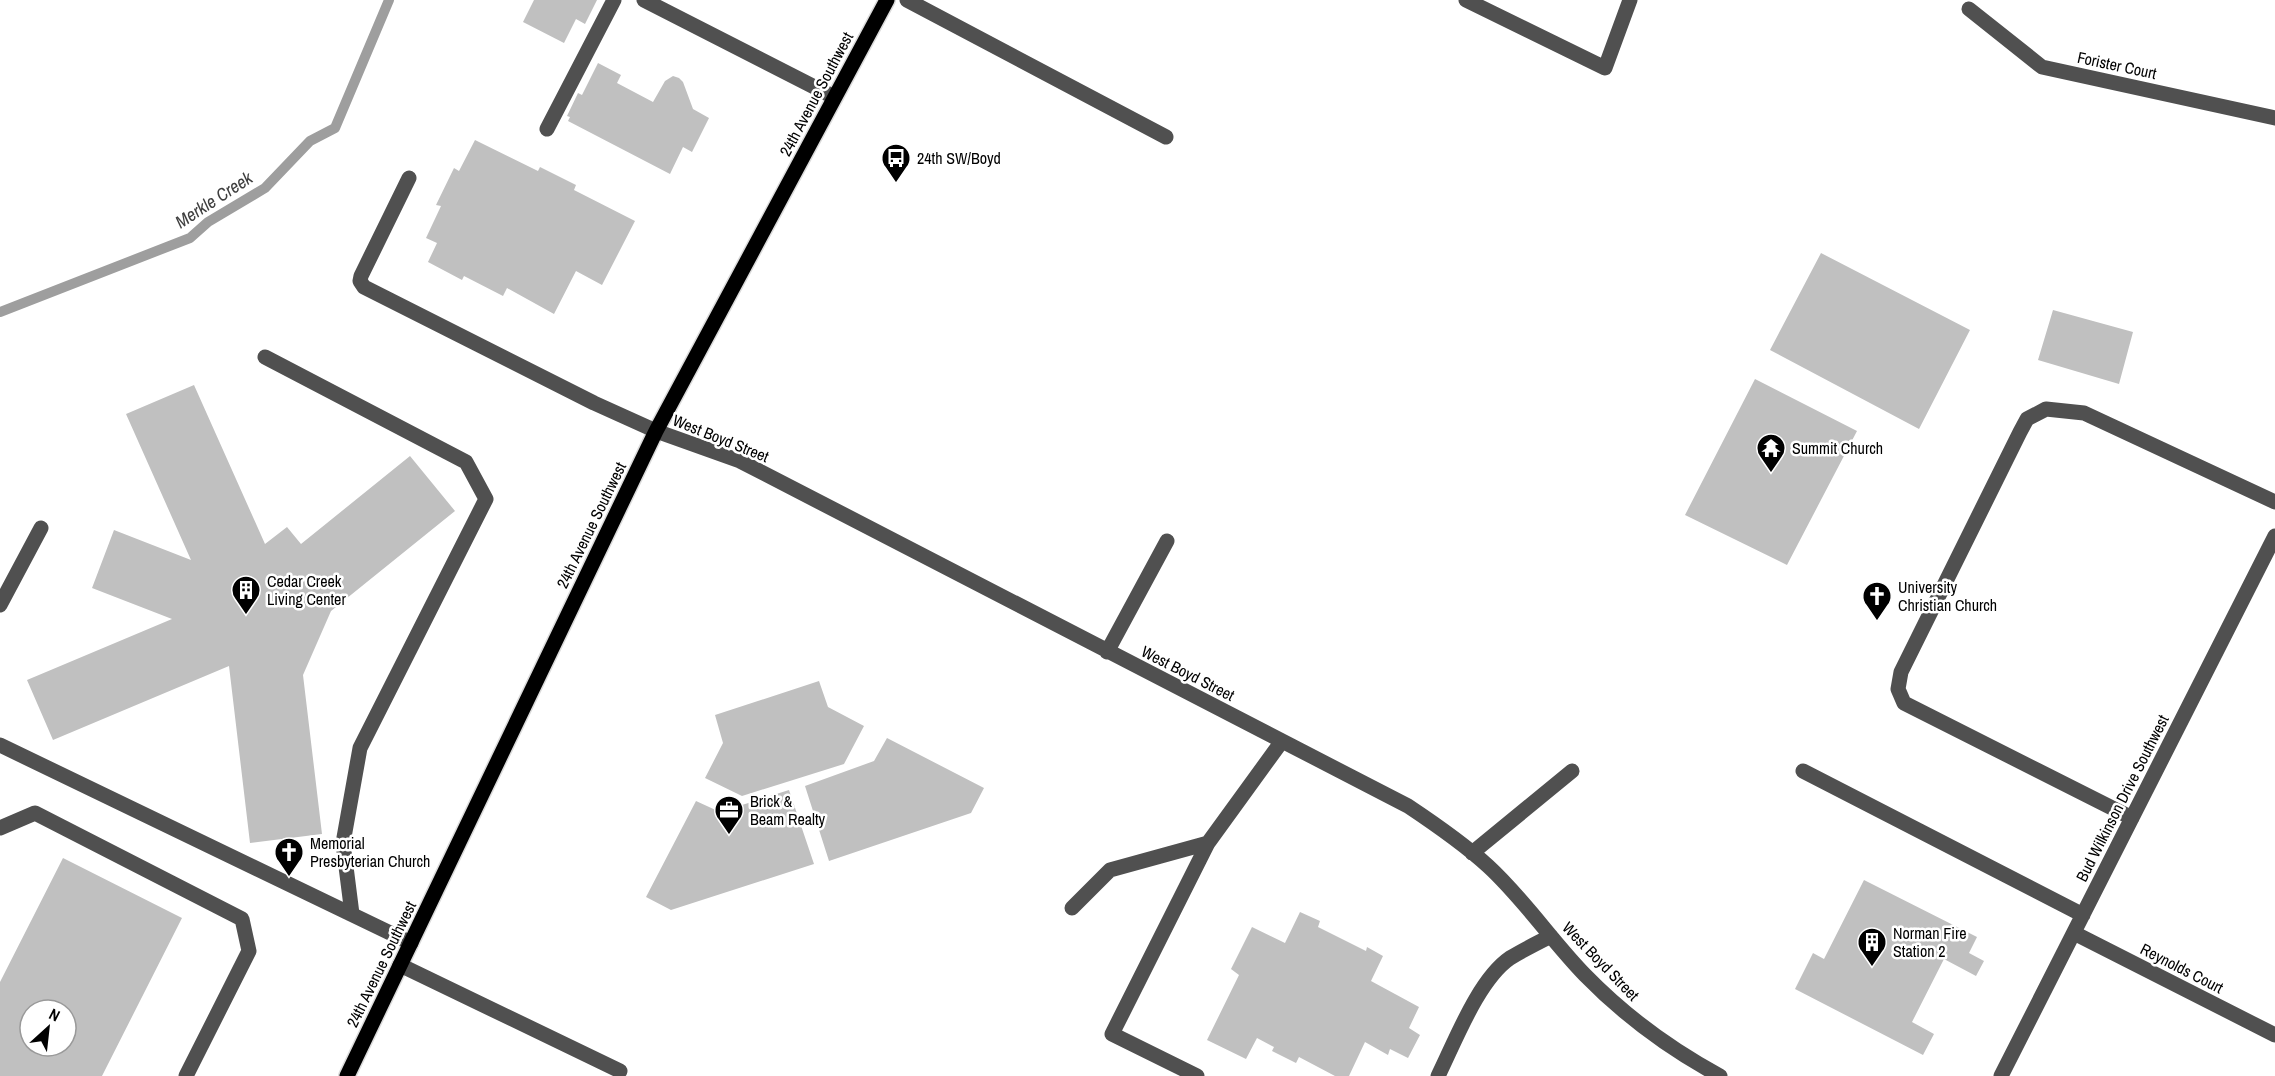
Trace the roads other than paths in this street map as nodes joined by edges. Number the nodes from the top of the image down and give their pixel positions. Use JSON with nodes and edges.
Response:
{"nodes":[{"id":1,"x":614,"y":0,"type":"edge"},
{"id":2,"x":644,"y":0,"type":"edge"},
{"id":3,"x":887,"y":0,"type":"edge"},
{"id":4,"x":907,"y":0,"type":"edge"},
{"id":5,"x":1466,"y":0,"type":"edge"},
{"id":6,"x":1630,"y":0,"type":"edge"},
{"id":7,"x":1969,"y":9,"type":"dead end"},
{"id":8,"x":834,"y":97,"type":"junction"},
{"id":9,"x":2275,"y":118,"type":"edge"},
{"id":10,"x":547,"y":129,"type":"dead end"},
{"id":11,"x":1166,"y":137,"type":"dead end"},
{"id":12,"x":409,"y":178,"type":"dead end"},
{"id":13,"x":265,"y":357,"type":"dead end"},
{"id":14,"x":656,"y":431,"type":"junction"},
{"id":15,"x":2275,"y":502,"type":"edge"},
{"id":16,"x":41,"y":528,"type":"dead end"},
{"id":17,"x":2275,"y":536,"type":"edge"},
{"id":18,"x":1167,"y":542,"type":"dead end"},
{"id":19,"x":0,"y":605,"type":"edge"},
{"id":20,"x":1107,"y":652,"type":"junction"},
{"id":21,"x":1282,"y":741,"type":"junction"},
{"id":22,"x":0,"y":745,"type":"edge"},
{"id":23,"x":1572,"y":771,"type":"dead end"},
{"id":24,"x":1803,"y":771,"type":"dead end"},
{"id":25,"x":2132,"y":818,"type":"junction"},
{"id":26,"x":0,"y":828,"type":"edge"},
{"id":27,"x":1208,"y":843,"type":"junction"},
{"id":28,"x":1472,"y":852,"type":"junction"},
{"id":29,"x":1072,"y":908,"type":"dead end"},
{"id":30,"x":352,"y":914,"type":"junction"},
{"id":31,"x":2083,"y":915,"type":"junction"},
{"id":32,"x":2074,"y":933,"type":"junction"},
{"id":33,"x":1551,"y":936,"type":"junction"},
{"id":34,"x":411,"y":942,"type":"junction"},
{"id":35,"x":400,"y":965,"type":"junction"},
{"id":36,"x":2275,"y":1035,"type":"edge"},
{"id":37,"x":620,"y":1071,"type":"dead end"},
{"id":38,"x":186,"y":1076,"type":"edge"},
{"id":39,"x":347,"y":1076,"type":"edge"},
{"id":40,"x":1197,"y":1076,"type":"edge"},
{"id":41,"x":1438,"y":1076,"type":"edge"},
{"id":42,"x":1720,"y":1076,"type":"edge"},
{"id":43,"x":2001,"y":1076,"type":"edge"}],
"edges":[{"from":1,"to":10,"type":"street"},
{"from":2,"to":8,"type":"street"},
{"from":3,"to":8,"type":"main road","name":"24th Avenue Southwest"},
{"from":4,"to":11,"type":"street"},
{"from":5,"to":6,"type":"street"},
{"from":7,"to":9,"type":"street","name":"Forister Court"},
{"from":8,"to":14,"type":"main road","name":"24th Avenue Southwest"},
{"from":12,"to":14,"type":"street","name":"West Boyd Street"},
{"from":13,"to":30,"type":"street"},
{"from":14,"to":20,"type":"street","name":"West Boyd Street"},
{"from":14,"to":34,"type":"main road","name":"24th Avenue Southwest"},
{"from":15,"to":25,"type":"street"},
{"from":16,"to":19,"type":"street"},
{"from":17,"to":25,"type":"street","name":"Bud Wilkinson Drive Southwest"},
{"from":18,"to":20,"type":"street"},
{"from":20,"to":21,"type":"street","name":"West Boyd Street"},
{"from":21,"to":27,"type":"street"},
{"from":21,"to":28,"type":"street","name":"West Boyd Street"},
{"from":22,"to":30,"type":"street"},
{"from":23,"to":28,"type":"street"},
{"from":24,"to":31,"type":"street"},
{"from":25,"to":31,"type":"street","name":"Bud Wilkinson Drive Southwest"},
{"from":26,"to":38,"type":"street"},
{"from":27,"to":29,"type":"street"},
{"from":27,"to":40,"type":"street"},
{"from":28,"to":33,"type":"street","name":"West Boyd Street"},
{"from":30,"to":34,"type":"street"},
{"from":31,"to":32,"type":"street","name":"Bud Wilkinson Drive Southwest"},
{"from":32,"to":36,"type":"street","name":"Reynolds Court"},
{"from":32,"to":43,"type":"street","name":"Bud Wilkinson Drive Southwest"},
{"from":33,"to":41,"type":"street"},
{"from":33,"to":42,"type":"street","name":"West Boyd Street"},
{"from":34,"to":35,"type":"main road","name":"24th Avenue Southwest"},
{"from":35,"to":37,"type":"street"},
{"from":35,"to":39,"type":"main road","name":"24th Avenue Southwest"}]}
